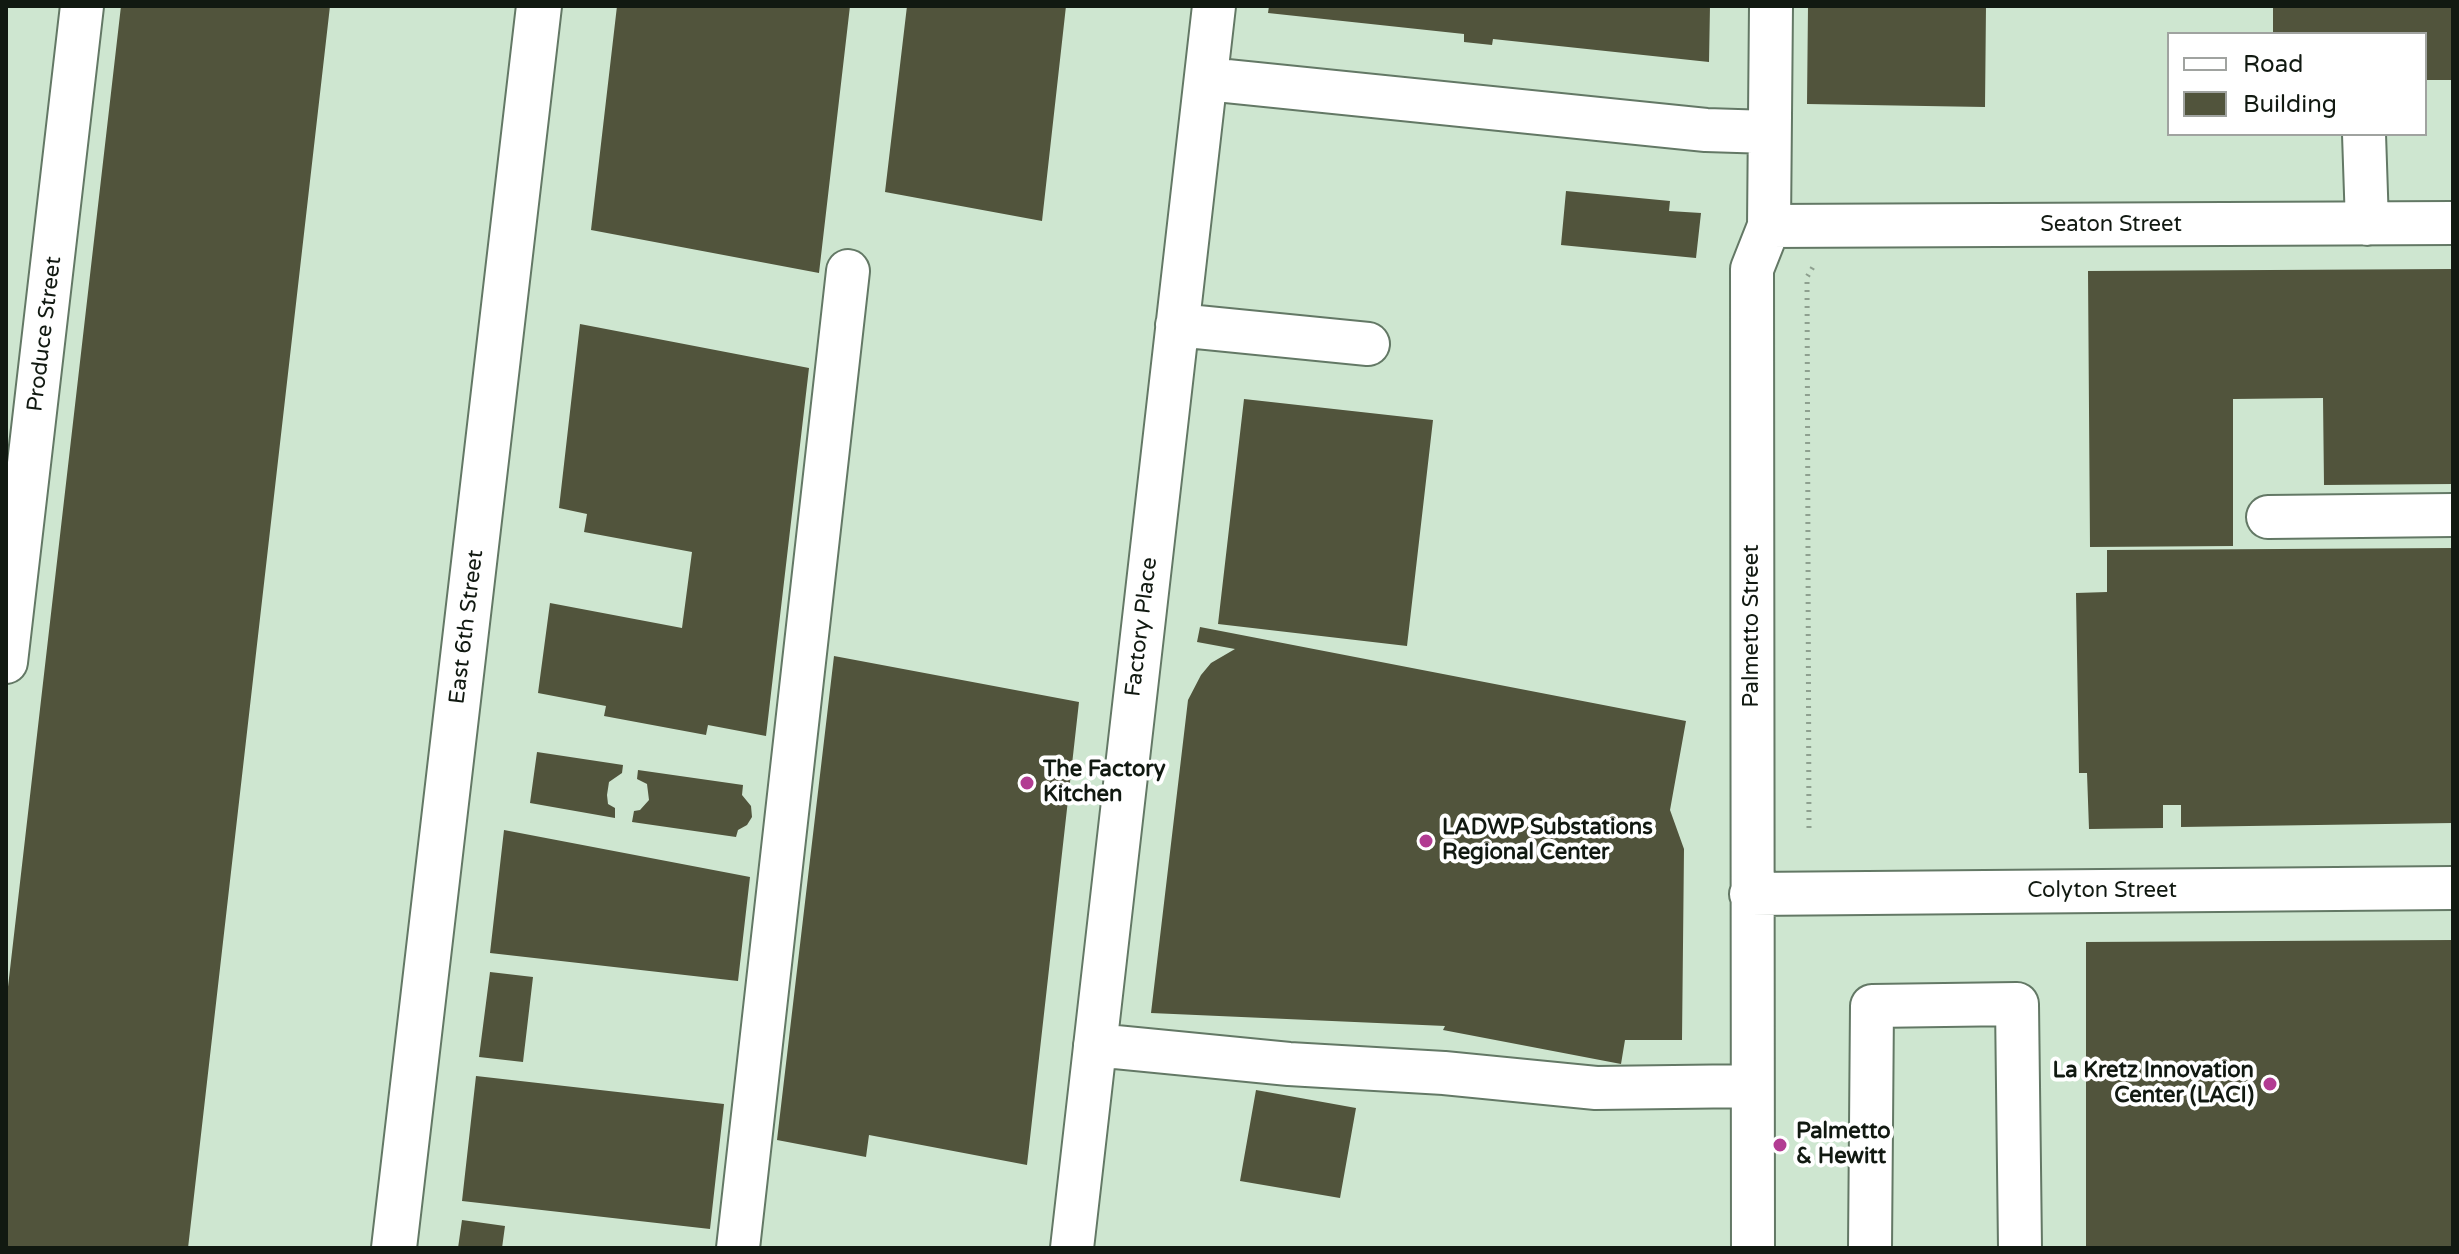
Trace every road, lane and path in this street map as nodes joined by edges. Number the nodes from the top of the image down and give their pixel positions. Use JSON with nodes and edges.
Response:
{"nodes":[{"id":1,"x":82,"y":6,"type":"edge"},
{"id":2,"x":539,"y":6,"type":"edge"},
{"id":3,"x":1214,"y":6,"type":"edge"},
{"id":4,"x":1771,"y":6,"type":"edge"},
{"id":5,"x":1207,"y":79,"type":"junction"},
{"id":6,"x":1769,"y":132,"type":"junction"},
{"id":7,"x":2364,"y":136,"type":"edge"},
{"id":8,"x":2453,"y":223,"type":"edge"},
{"id":9,"x":2367,"y":224,"type":"junction"},
{"id":10,"x":1769,"y":226,"type":"junction"},
{"id":11,"x":1815,"y":264,"type":"dead end"},
{"id":12,"x":848,"y":271,"type":"dead end"},
{"id":13,"x":1177,"y":325,"type":"junction"},
{"id":14,"x":1368,"y":344,"type":"dead end"},
{"id":15,"x":2453,"y":515,"type":"edge"},
{"id":16,"x":2268,"y":517,"type":"dead end"},
{"id":17,"x":6,"y":662,"type":"edge"},
{"id":18,"x":1809,"y":828,"type":"dead end"},
{"id":19,"x":2453,"y":888,"type":"edge"},
{"id":20,"x":1751,"y":894,"type":"junction"},
{"id":21,"x":1095,"y":1045,"type":"junction"},
{"id":22,"x":1752,"y":1086,"type":"junction"},
{"id":23,"x":394,"y":1248,"type":"edge"},
{"id":24,"x":738,"y":1248,"type":"edge"},
{"id":25,"x":1072,"y":1248,"type":"edge"},
{"id":26,"x":1753,"y":1248,"type":"edge"},
{"id":27,"x":1870,"y":1248,"type":"edge"},
{"id":28,"x":2020,"y":1248,"type":"edge"}],
"edges":[{"from":1,"to":17,"type":"street","name":"Produce Street"},
{"from":2,"to":23,"type":"main road","name":"East 6th Street"},
{"from":3,"to":5,"type":"street","name":"Factory Place"},
{"from":4,"to":6,"type":"street","name":"Palmetto Street"},
{"from":5,"to":6,"type":"street"},
{"from":5,"to":13,"type":"street","name":"Factory Place"},
{"from":6,"to":10,"type":"street","name":"Palmetto Street"},
{"from":7,"to":9,"type":"street"},
{"from":8,"to":9,"type":"street","name":"Seaton Street"},
{"from":9,"to":10,"type":"street","name":"Seaton Street"},
{"from":10,"to":20,"type":"street","name":"Palmetto Street"},
{"from":11,"to":18,"type":"path"},
{"from":12,"to":24,"type":"street"},
{"from":13,"to":14,"type":"street"},
{"from":13,"to":21,"type":"street","name":"Factory Place"},
{"from":15,"to":16,"type":"street"},
{"from":19,"to":20,"type":"street","name":"Colyton Street"},
{"from":20,"to":22,"type":"street","name":"Palmetto Street"},
{"from":21,"to":22,"type":"street"},
{"from":21,"to":25,"type":"street","name":"Factory Place"},
{"from":22,"to":26,"type":"street","name":"Palmetto Street"},
{"from":27,"to":28,"type":"street"}]}
